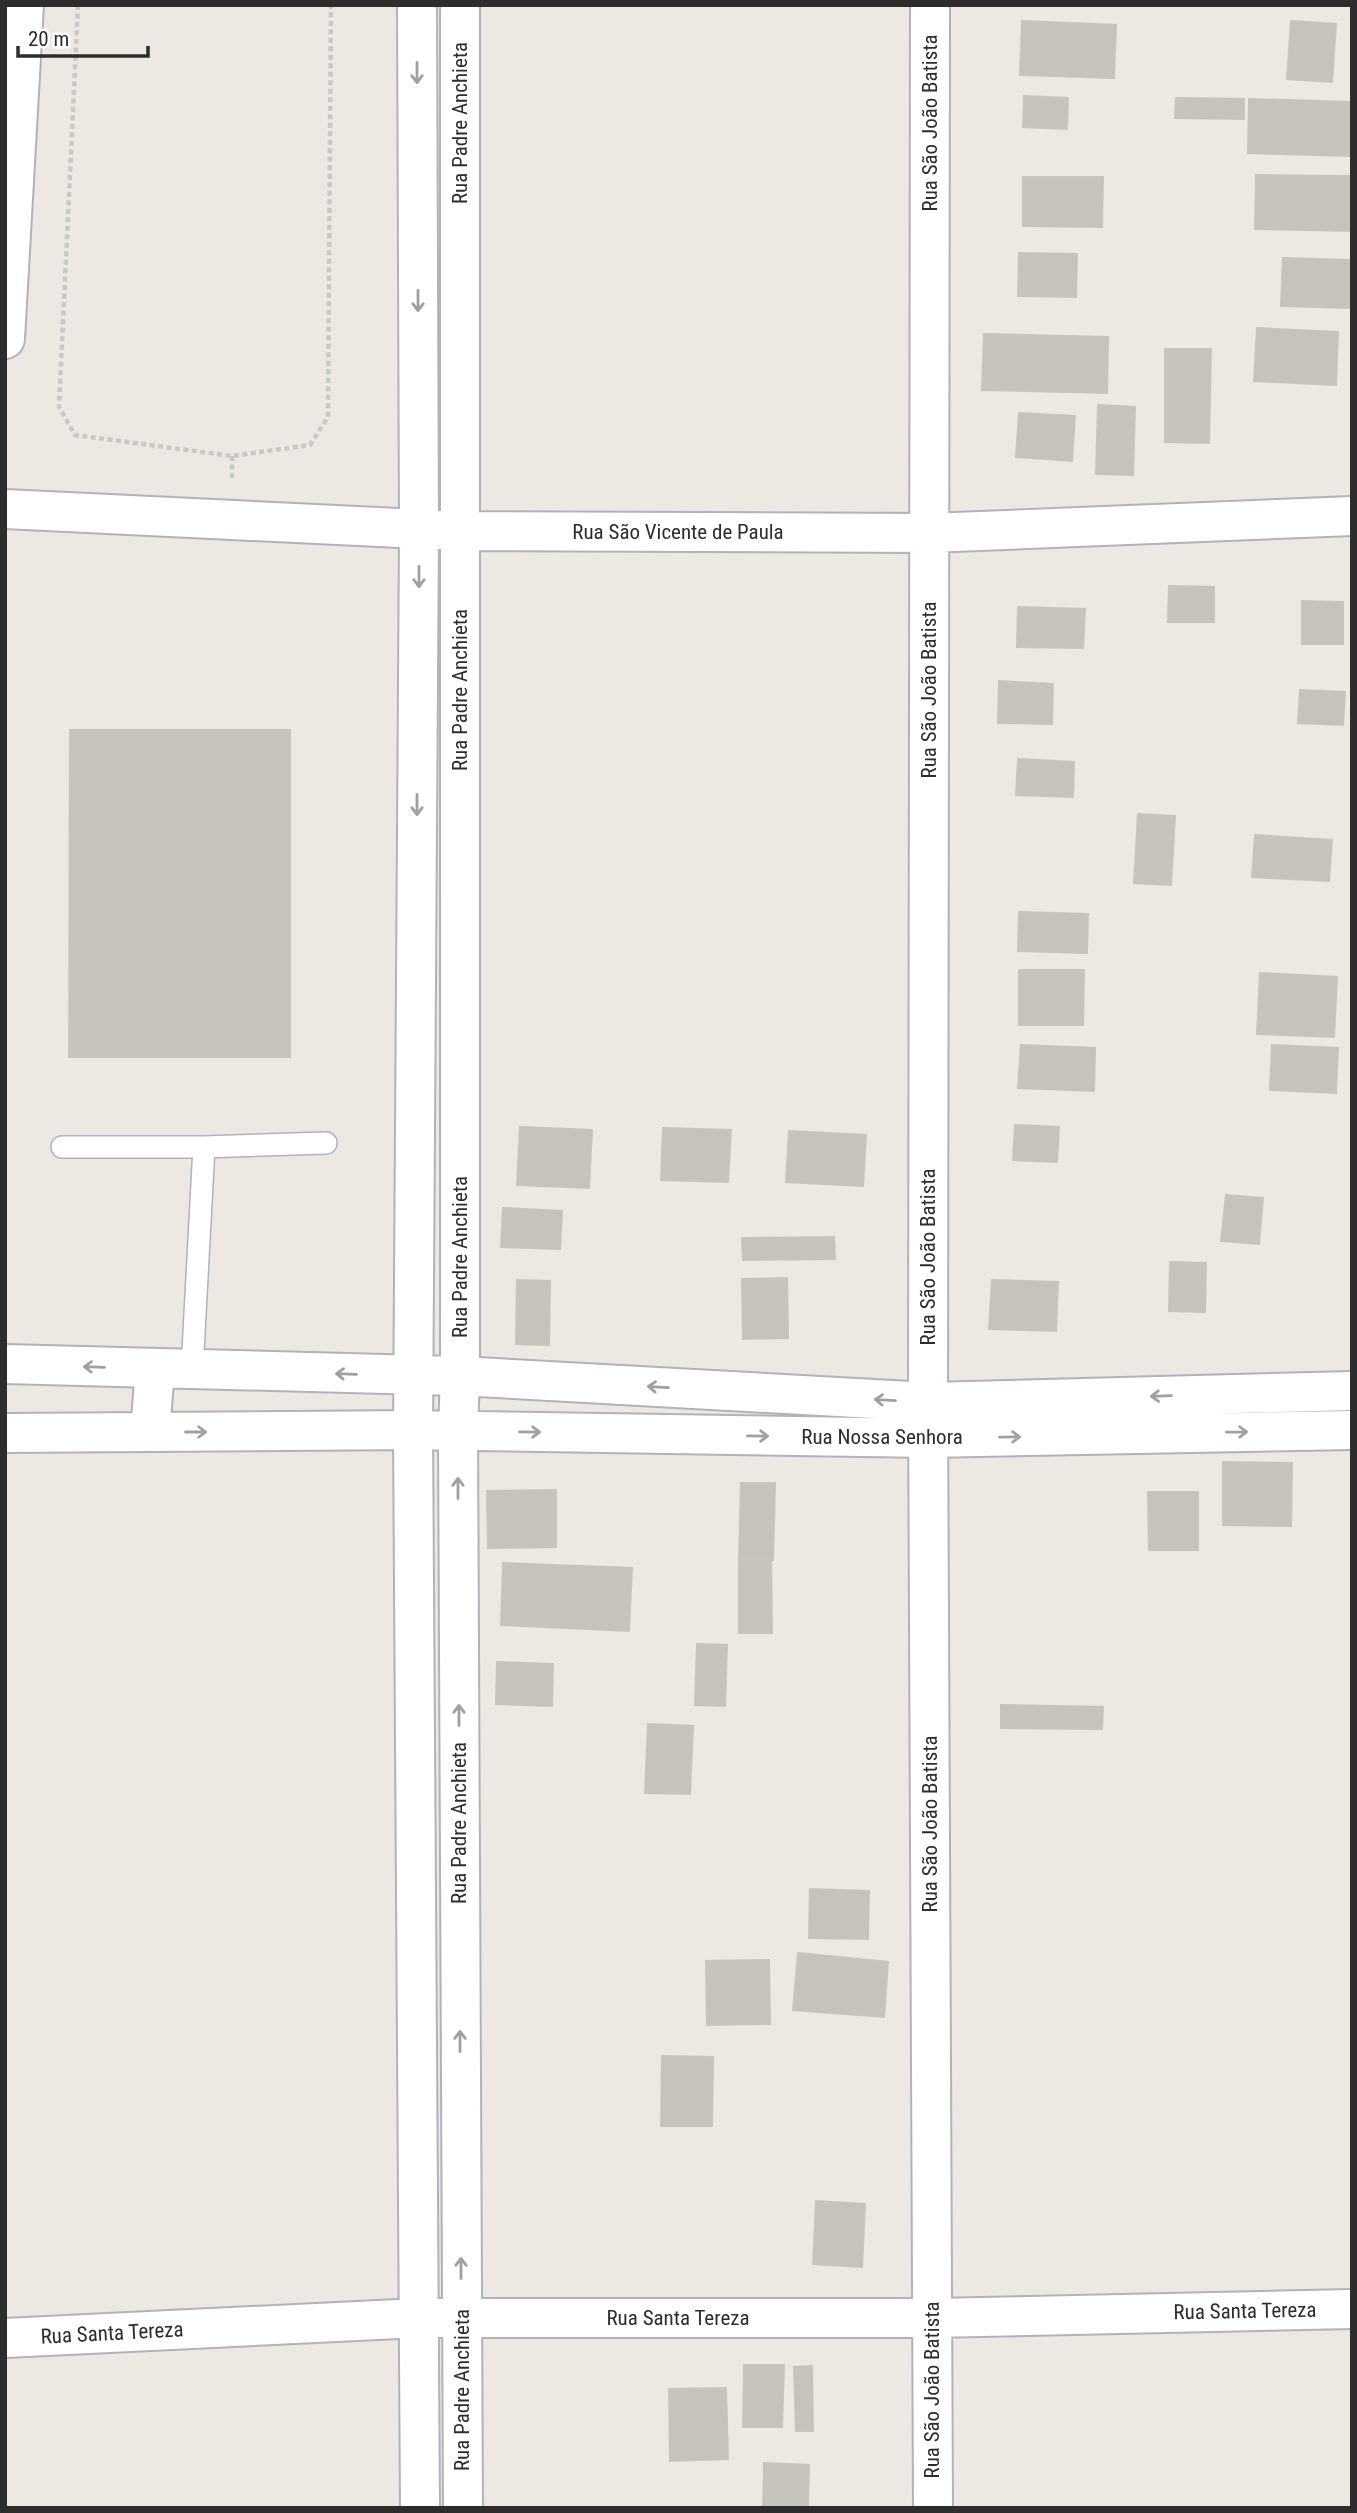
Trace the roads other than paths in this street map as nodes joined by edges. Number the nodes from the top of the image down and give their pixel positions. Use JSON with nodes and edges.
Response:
{"nodes":[{"id":1,"x":24,"y":5,"type":"edge"},
{"id":2,"x":416,"y":5,"type":"edge"},
{"id":3,"x":460,"y":5,"type":"edge"},
{"id":4,"x":930,"y":5,"type":"edge"},
{"id":5,"x":5,"y":339,"type":"edge"},
{"id":6,"x":5,"y":509,"type":"edge"},
{"id":7,"x":1352,"y":516,"type":"edge"},
{"id":8,"x":419,"y":531,"type":"junction"},
{"id":9,"x":461,"y":531,"type":"junction"},
{"id":10,"x":929,"y":533,"type":"junction"},
{"id":11,"x":326,"y":1143,"type":"dead end"},
{"id":12,"x":62,"y":1147,"type":"dead end"},
{"id":13,"x":204,"y":1147,"type":"junction"},
{"id":14,"x":5,"y":1364,"type":"edge"},
{"id":15,"x":155,"y":1368,"type":"junction"},
{"id":16,"x":192,"y":1370,"type":"junction"},
{"id":17,"x":414,"y":1376,"type":"junction"},
{"id":18,"x":460,"y":1376,"type":"junction"},
{"id":19,"x":1352,"y":1391,"type":"edge"},
{"id":20,"x":929,"y":1420,"type":"junction"},
{"id":21,"x":413,"y":1430,"type":"junction"},
{"id":22,"x":1352,"y":1430,"type":"edge"},
{"id":23,"x":457,"y":1431,"type":"junction"},
{"id":24,"x":150,"y":1432,"type":"junction"},
{"id":25,"x":5,"y":1433,"type":"edge"},
{"id":26,"x":1352,"y":2309,"type":"edge"},
{"id":27,"x":419,"y":2318,"type":"junction"},
{"id":28,"x":462,"y":2318,"type":"junction"},
{"id":29,"x":932,"y":2318,"type":"junction"},
{"id":30,"x":5,"y":2338,"type":"edge"},
{"id":31,"x":420,"y":2508,"type":"edge"},
{"id":32,"x":463,"y":2508,"type":"edge"},
{"id":33,"x":933,"y":2508,"type":"edge"}],
"edges":[{"from":1,"to":5,"type":"street"},
{"from":2,"to":8,"type":"street","name":"Rua Padre Anchieta","one_way":true},
{"from":3,"to":9,"type":"street","name":"Rua Padre Anchieta"},
{"from":4,"to":10,"type":"street","name":"Rua São João Batista"},
{"from":6,"to":8,"type":"street","name":"Rua São Vicente de Paula"},
{"from":7,"to":10,"type":"street","name":"Rua São Vicente de Paula"},
{"from":8,"to":9,"type":"street","name":"Rua São Vicente de Paula"},
{"from":8,"to":17,"type":"street","name":"Rua Padre Anchieta","one_way":true},
{"from":9,"to":10,"type":"street","name":"Rua São Vicente de Paula"},
{"from":9,"to":18,"type":"street","name":"Rua Padre Anchieta"},
{"from":10,"to":20,"type":"street","name":"Rua São João Batista"},
{"from":11,"to":13,"type":"lane"},
{"from":12,"to":13,"type":"lane"},
{"from":13,"to":16,"type":"lane"},
{"from":15,"to":14,"type":"street","name":"Rua Nossa Senhora","one_way":true},
{"from":15,"to":16,"type":"street","name":"Rua Nossa Senhora"},
{"from":15,"to":24,"type":"street"},
{"from":17,"to":16,"type":"street","name":"Rua Nossa Senhora","one_way":true},
{"from":17,"to":18,"type":"street","name":"Rua Nossa Senhora"},
{"from":17,"to":21,"type":"street","name":"Rua Padre Anchieta"},
{"from":20,"to":18,"type":"street","name":"Rua Nossa Senhora","one_way":true},
{"from":18,"to":23,"type":"street","name":"Rua Padre Anchieta"},
{"from":19,"to":20,"type":"street","name":"Rua Nossa Senhora","one_way":true},
{"from":20,"to":22,"type":"street","name":"Rua Nossa Senhora","one_way":true},
{"from":23,"to":20,"type":"street","name":"Rua Nossa Senhora","one_way":true},
{"from":20,"to":29,"type":"street","name":"Rua São João Batista"},
{"from":21,"to":23,"type":"street","name":"Rua Nossa Senhora"},
{"from":24,"to":21,"type":"street","name":"Rua Nossa Senhora","one_way":true},
{"from":21,"to":27,"type":"street","name":"Rua Padre Anchieta"},
{"from":28,"to":23,"type":"street","name":"Rua Padre Anchieta","one_way":true},
{"from":24,"to":25,"type":"street","name":"Rua Nossa Senhora"},
{"from":26,"to":29,"type":"street","name":"Rua Santa Tereza"},
{"from":27,"to":28,"type":"street","name":"Rua Santa Tereza"},
{"from":27,"to":30,"type":"street","name":"Rua Santa Tereza"},
{"from":27,"to":31,"type":"street","name":"Rua Padre Anchieta"},
{"from":28,"to":29,"type":"street","name":"Rua Santa Tereza"},
{"from":28,"to":32,"type":"street","name":"Rua Padre Anchieta"},
{"from":29,"to":33,"type":"street","name":"Rua São João Batista"}]}
